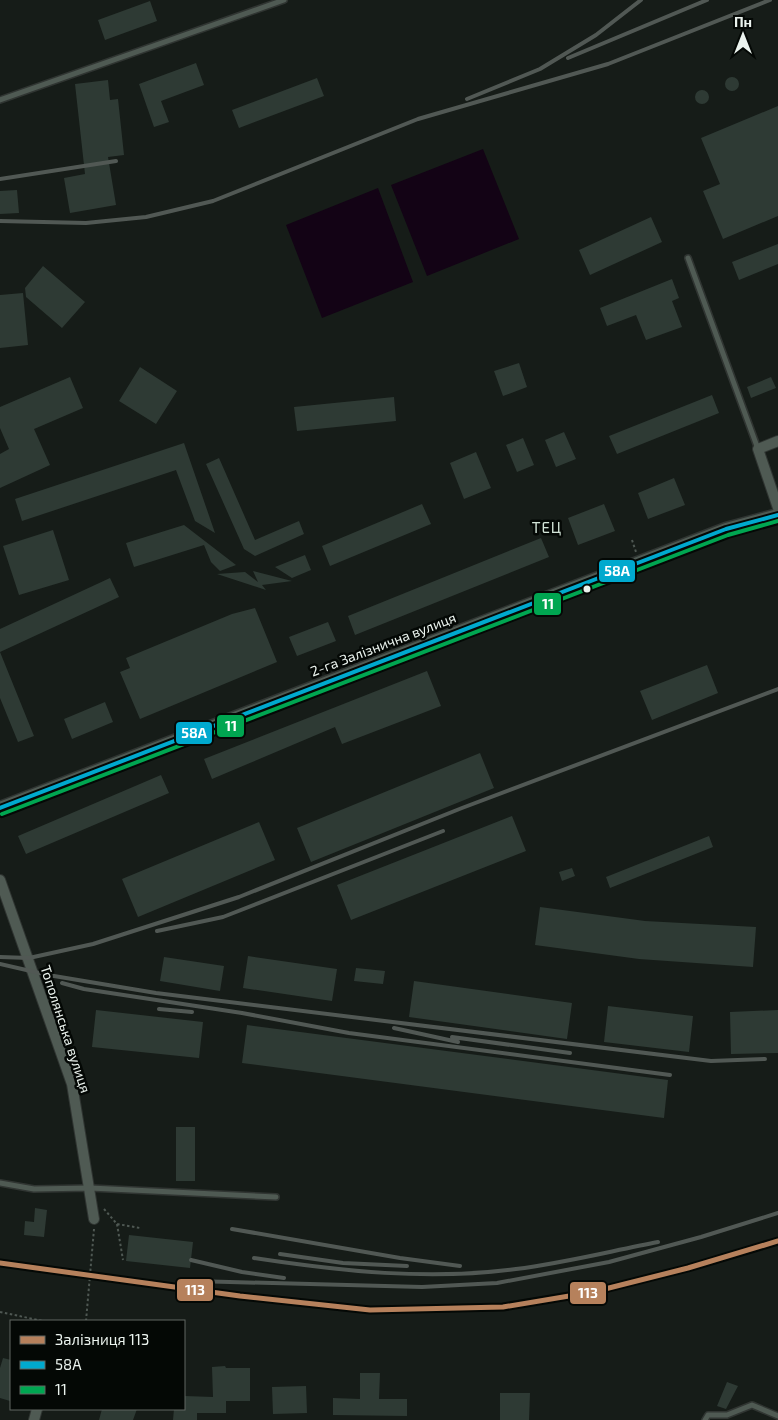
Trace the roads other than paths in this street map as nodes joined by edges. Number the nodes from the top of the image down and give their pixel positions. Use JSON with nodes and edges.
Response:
{"nodes":[{"id":1,"x":284,"y":0,"type":"edge"},
{"id":2,"x":0,"y":100,"type":"edge"},
{"id":3,"x":688,"y":258,"type":"dead end"},
{"id":4,"x":778,"y":441,"type":"edge"},
{"id":5,"x":758,"y":449,"type":"junction"},
{"id":6,"x":778,"y":508,"type":"edge"},
{"id":7,"x":778,"y":515,"type":"edge"},
{"id":8,"x":0,"y":808,"type":"edge"},
{"id":9,"x":0,"y":880,"type":"edge"},
{"id":10,"x":0,"y":1183,"type":"edge"},
{"id":11,"x":90,"y":1188,"type":"junction"},
{"id":12,"x":276,"y":1198,"type":"dead end"},
{"id":13,"x":94,"y":1220,"type":"road end"},
{"id":14,"x":778,"y":1416,"type":"edge"},
{"id":15,"x":705,"y":1420,"type":"edge"}],
"edges":[{"from":1,"to":2,"type":"lane"},
{"from":3,"to":5,"type":"lane"},
{"from":4,"to":5,"type":"street"},
{"from":5,"to":6,"type":"street"},
{"from":7,"to":8,"type":"street","name":"2-га Залізнична вулиця"},
{"from":9,"to":11,"type":"street","name":"Тополянська вулиця"},
{"from":10,"to":11,"type":"lane"},
{"from":11,"to":12,"type":"lane"},
{"from":11,"to":13,"type":"street","name":"Тополянська вулиця"},
{"from":14,"to":15,"type":"lane"}]}
